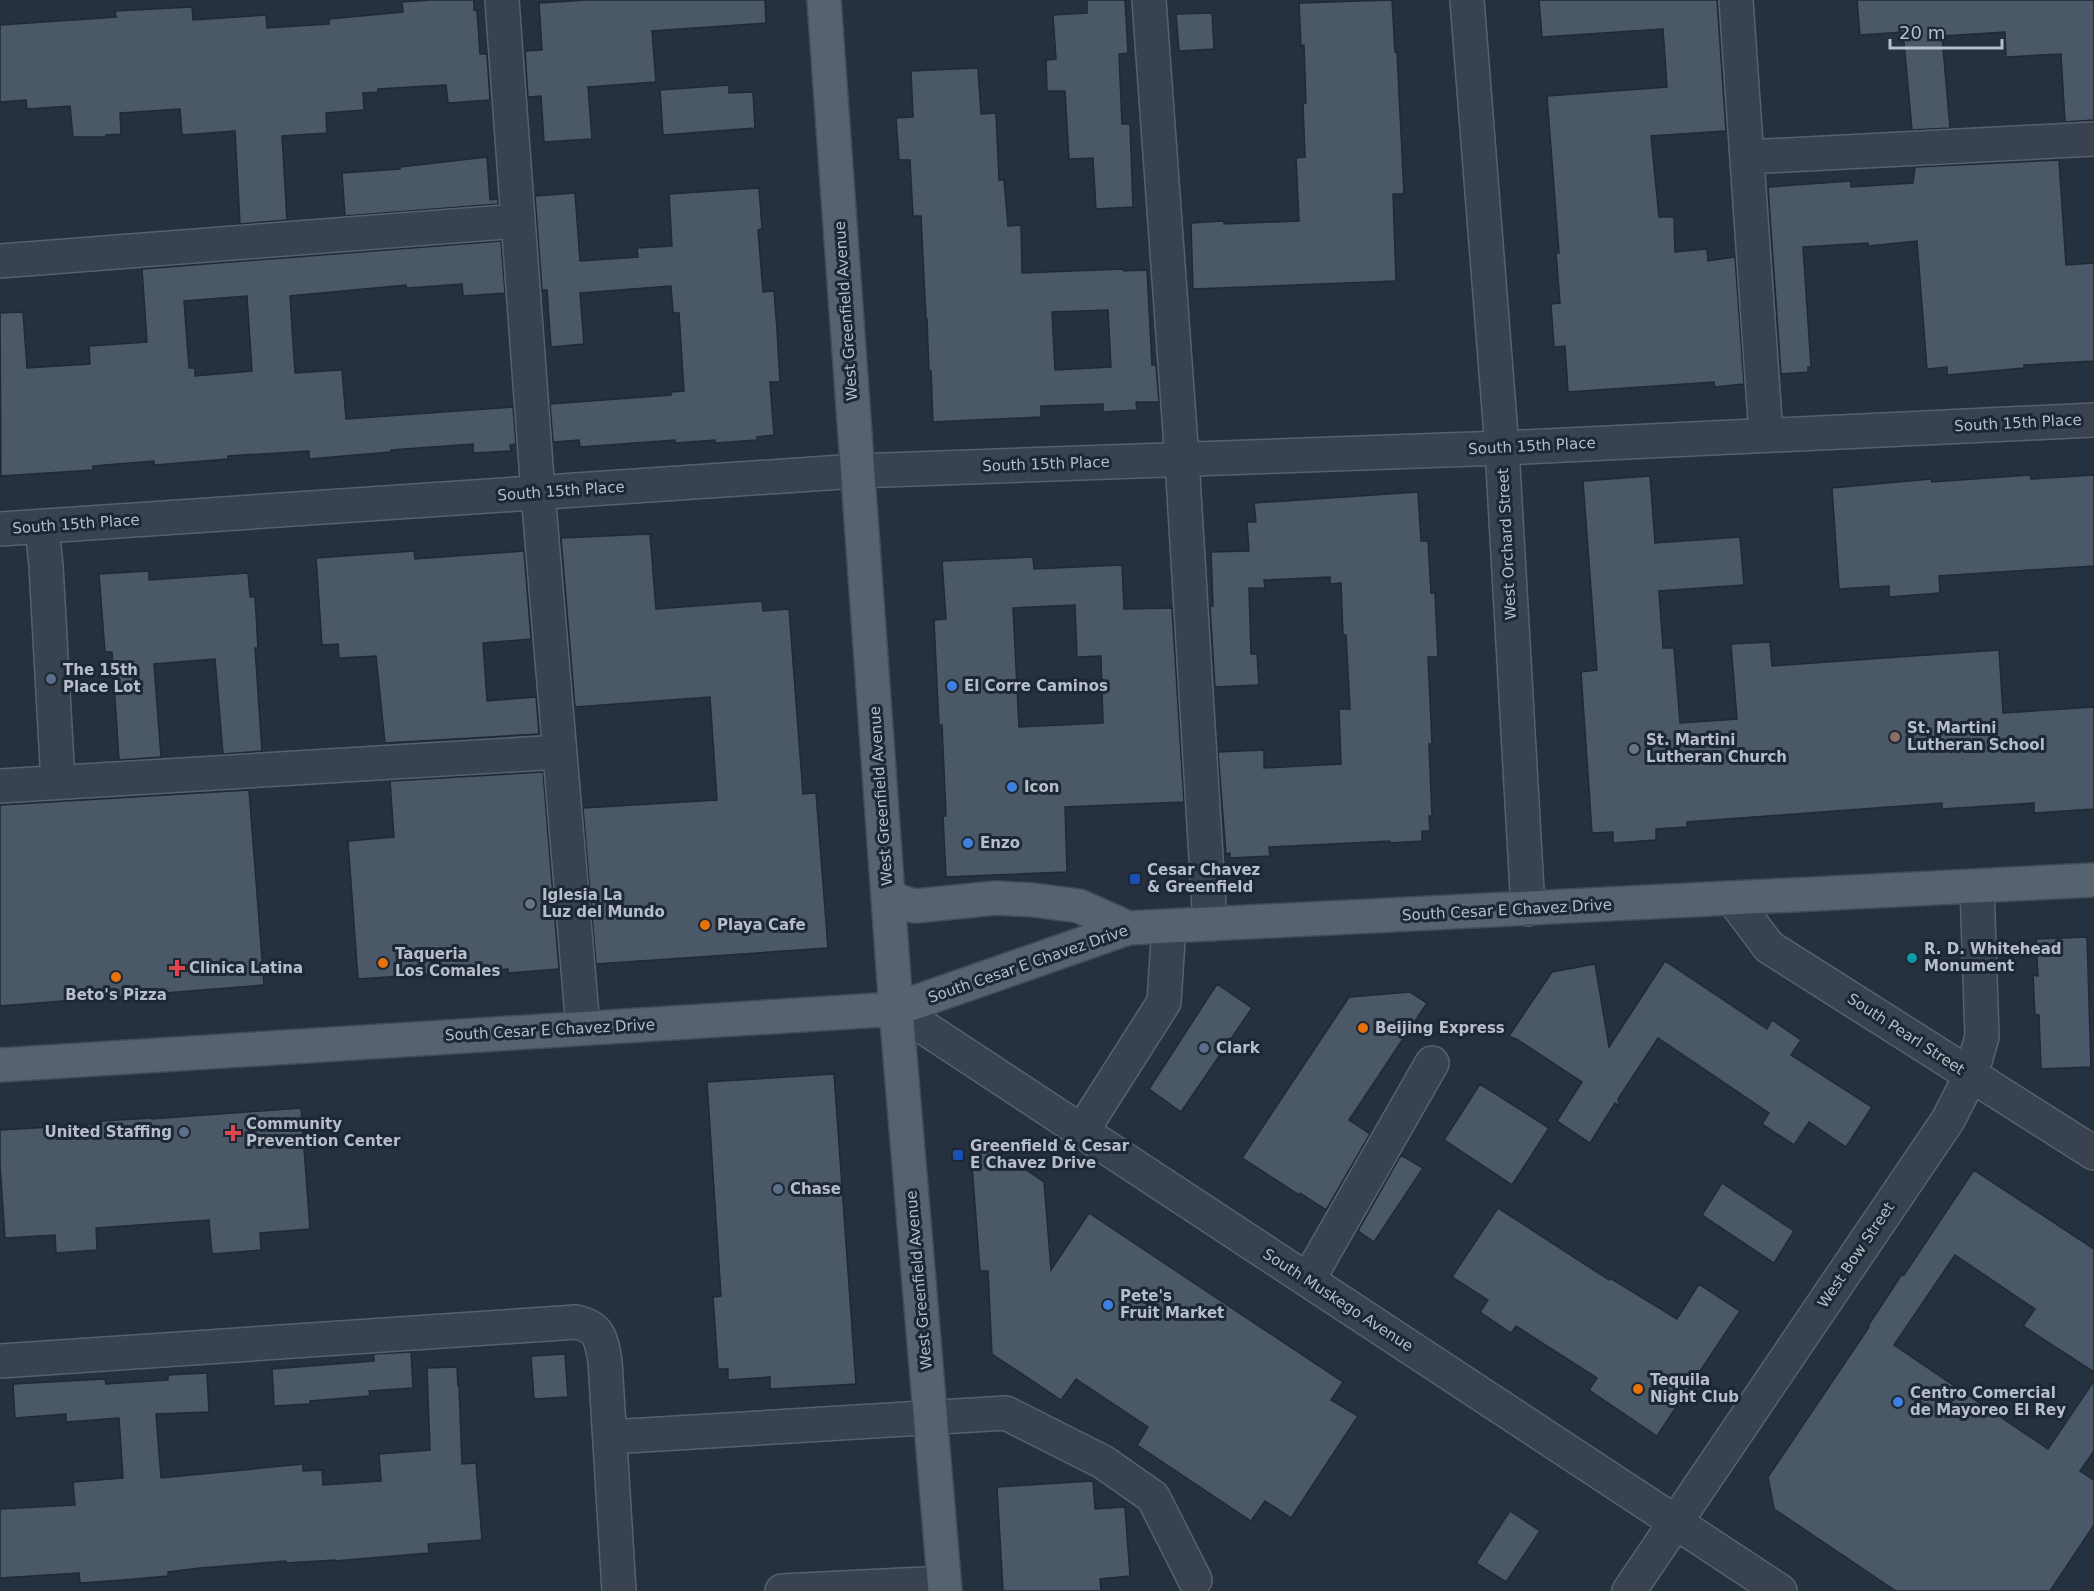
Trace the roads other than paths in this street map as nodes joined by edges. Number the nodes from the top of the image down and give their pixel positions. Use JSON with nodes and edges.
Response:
{"nodes":[{"id":1,"x":502,"y":0,"type":"edge"},
{"id":2,"x":824,"y":0,"type":"edge"},
{"id":3,"x":1149,"y":0,"type":"edge"},
{"id":4,"x":1467,"y":0,"type":"edge"},
{"id":5,"x":1736,"y":0,"type":"edge"},
{"id":6,"x":2094,"y":139,"type":"edge"},
{"id":7,"x":1748,"y":157,"type":"junction"},
{"id":8,"x":518,"y":221,"type":"junction"},
{"id":9,"x":0,"y":261,"type":"edge"},
{"id":10,"x":2094,"y":420,"type":"edge"},
{"id":11,"x":1766,"y":435,"type":"junction"},
{"id":12,"x":1502,"y":448,"type":"junction"},
{"id":13,"x":1182,"y":460,"type":"junction"},
{"id":14,"x":857,"y":471,"type":"junction"},
{"id":15,"x":538,"y":493,"type":"junction"},
{"id":16,"x":42,"y":527,"type":"junction"},
{"id":17,"x":0,"y":530,"type":"edge"},
{"id":18,"x":560,"y":752,"type":"junction"},
{"id":19,"x":58,"y":782,"type":"junction"},
{"id":20,"x":0,"y":786,"type":"edge"},
{"id":21,"x":2094,"y":880,"type":"edge"},
{"id":22,"x":1977,"y":886,"type":"junction"},
{"id":23,"x":888,"y":894,"type":"junction"},
{"id":24,"x":1733,"y":899,"type":"junction"},
{"id":25,"x":1528,"y":909,"type":"junction"},
{"id":26,"x":1210,"y":924,"type":"junction"},
{"id":27,"x":1169,"y":926,"type":"junction"},
{"id":28,"x":1128,"y":928,"type":"junction"},
{"id":29,"x":896,"y":1009,"type":"junction"},
{"id":30,"x":583,"y":1028,"type":"junction"},
{"id":31,"x":1432,"y":1063,"type":"dead end"},
{"id":32,"x":0,"y":1065,"type":"edge"},
{"id":33,"x":1971,"y":1075,"type":"junction"},
{"id":34,"x":1082,"y":1131,"type":"junction"},
{"id":35,"x":2094,"y":1153,"type":"edge"},
{"id":36,"x":1308,"y":1280,"type":"junction"},
{"id":37,"x":0,"y":1361,"type":"edge"},
{"id":38,"x":930,"y":1416,"type":"junction"},
{"id":39,"x":610,"y":1437,"type":"junction"},
{"id":40,"x":1676,"y":1521,"type":"junction"},
{"id":41,"x":1194,"y":1580,"type":"dead end"},
{"id":42,"x":944,"y":1587,"type":"edge"},
{"id":43,"x":620,"y":1591,"type":"edge"},
{"id":44,"x":782,"y":1591,"type":"edge"},
{"id":45,"x":1629,"y":1591,"type":"edge"},
{"id":46,"x":1780,"y":1591,"type":"edge"}],
"edges":[{"from":1,"to":8,"type":"street"},
{"from":2,"to":14,"type":"main road","name":"West Greenfield Avenue"},
{"from":3,"to":13,"type":"street"},
{"from":4,"to":12,"type":"street","name":"West Orchard Street"},
{"from":5,"to":7,"type":"street"},
{"from":6,"to":7,"type":"street"},
{"from":7,"to":11,"type":"street"},
{"from":8,"to":9,"type":"street"},
{"from":8,"to":15,"type":"street"},
{"from":10,"to":11,"type":"street","name":"South 15th Place"},
{"from":11,"to":12,"type":"street","name":"South 15th Place"},
{"from":12,"to":13,"type":"street","name":"South 15th Place"},
{"from":12,"to":25,"type":"street","name":"West Orchard Street"},
{"from":13,"to":14,"type":"street","name":"South 15th Place"},
{"from":13,"to":26,"type":"street"},
{"from":14,"to":15,"type":"street","name":"South 15th Place"},
{"from":14,"to":23,"type":"main road","name":"West Greenfield Avenue"},
{"from":15,"to":16,"type":"street","name":"South 15th Place"},
{"from":15,"to":18,"type":"street"},
{"from":16,"to":17,"type":"street","name":"South 15th Place"},
{"from":16,"to":19,"type":"street"},
{"from":18,"to":19,"type":"street"},
{"from":18,"to":30,"type":"street"},
{"from":19,"to":20,"type":"street"},
{"from":21,"to":22,"type":"main road","name":"South Cesar E Chavez Drive"},
{"from":22,"to":24,"type":"main road","name":"South Cesar E Chavez Drive"},
{"from":22,"to":33,"type":"street","name":"West Bow Street"},
{"from":23,"to":28,"type":"main road"},
{"from":23,"to":29,"type":"main road","name":"West Greenfield Avenue"},
{"from":24,"to":25,"type":"main road","name":"South Cesar E Chavez Drive"},
{"from":24,"to":33,"type":"street","name":"South Pearl Street"},
{"from":25,"to":26,"type":"main road","name":"South Cesar E Chavez Drive"},
{"from":26,"to":27,"type":"main road","name":"South Cesar E Chavez Drive"},
{"from":27,"to":28,"type":"main road","name":"South Cesar E Chavez Drive"},
{"from":27,"to":34,"type":"street"},
{"from":28,"to":29,"type":"main road","name":"South Cesar E Chavez Drive"},
{"from":29,"to":30,"type":"main road","name":"South Cesar E Chavez Drive"},
{"from":29,"to":34,"type":"street","name":"South Muskego Avenue"},
{"from":29,"to":38,"type":"main road","name":"West Greenfield Avenue"},
{"from":30,"to":32,"type":"main road","name":"South Cesar E Chavez Drive"},
{"from":31,"to":36,"type":"street"},
{"from":33,"to":35,"type":"street","name":"South Pearl Street"},
{"from":33,"to":40,"type":"street","name":"West Bow Street"},
{"from":34,"to":36,"type":"street","name":"South Muskego Avenue"},
{"from":36,"to":40,"type":"street","name":"South Muskego Avenue"},
{"from":37,"to":39,"type":"street"},
{"from":38,"to":39,"type":"street"},
{"from":38,"to":41,"type":"street"},
{"from":38,"to":42,"type":"main road","name":"West Greenfield Avenue"},
{"from":39,"to":43,"type":"street"},
{"from":40,"to":45,"type":"street","name":"West Bow Street"},
{"from":40,"to":46,"type":"street","name":"South Muskego Avenue"},
{"from":42,"to":44,"type":"street"}]}
